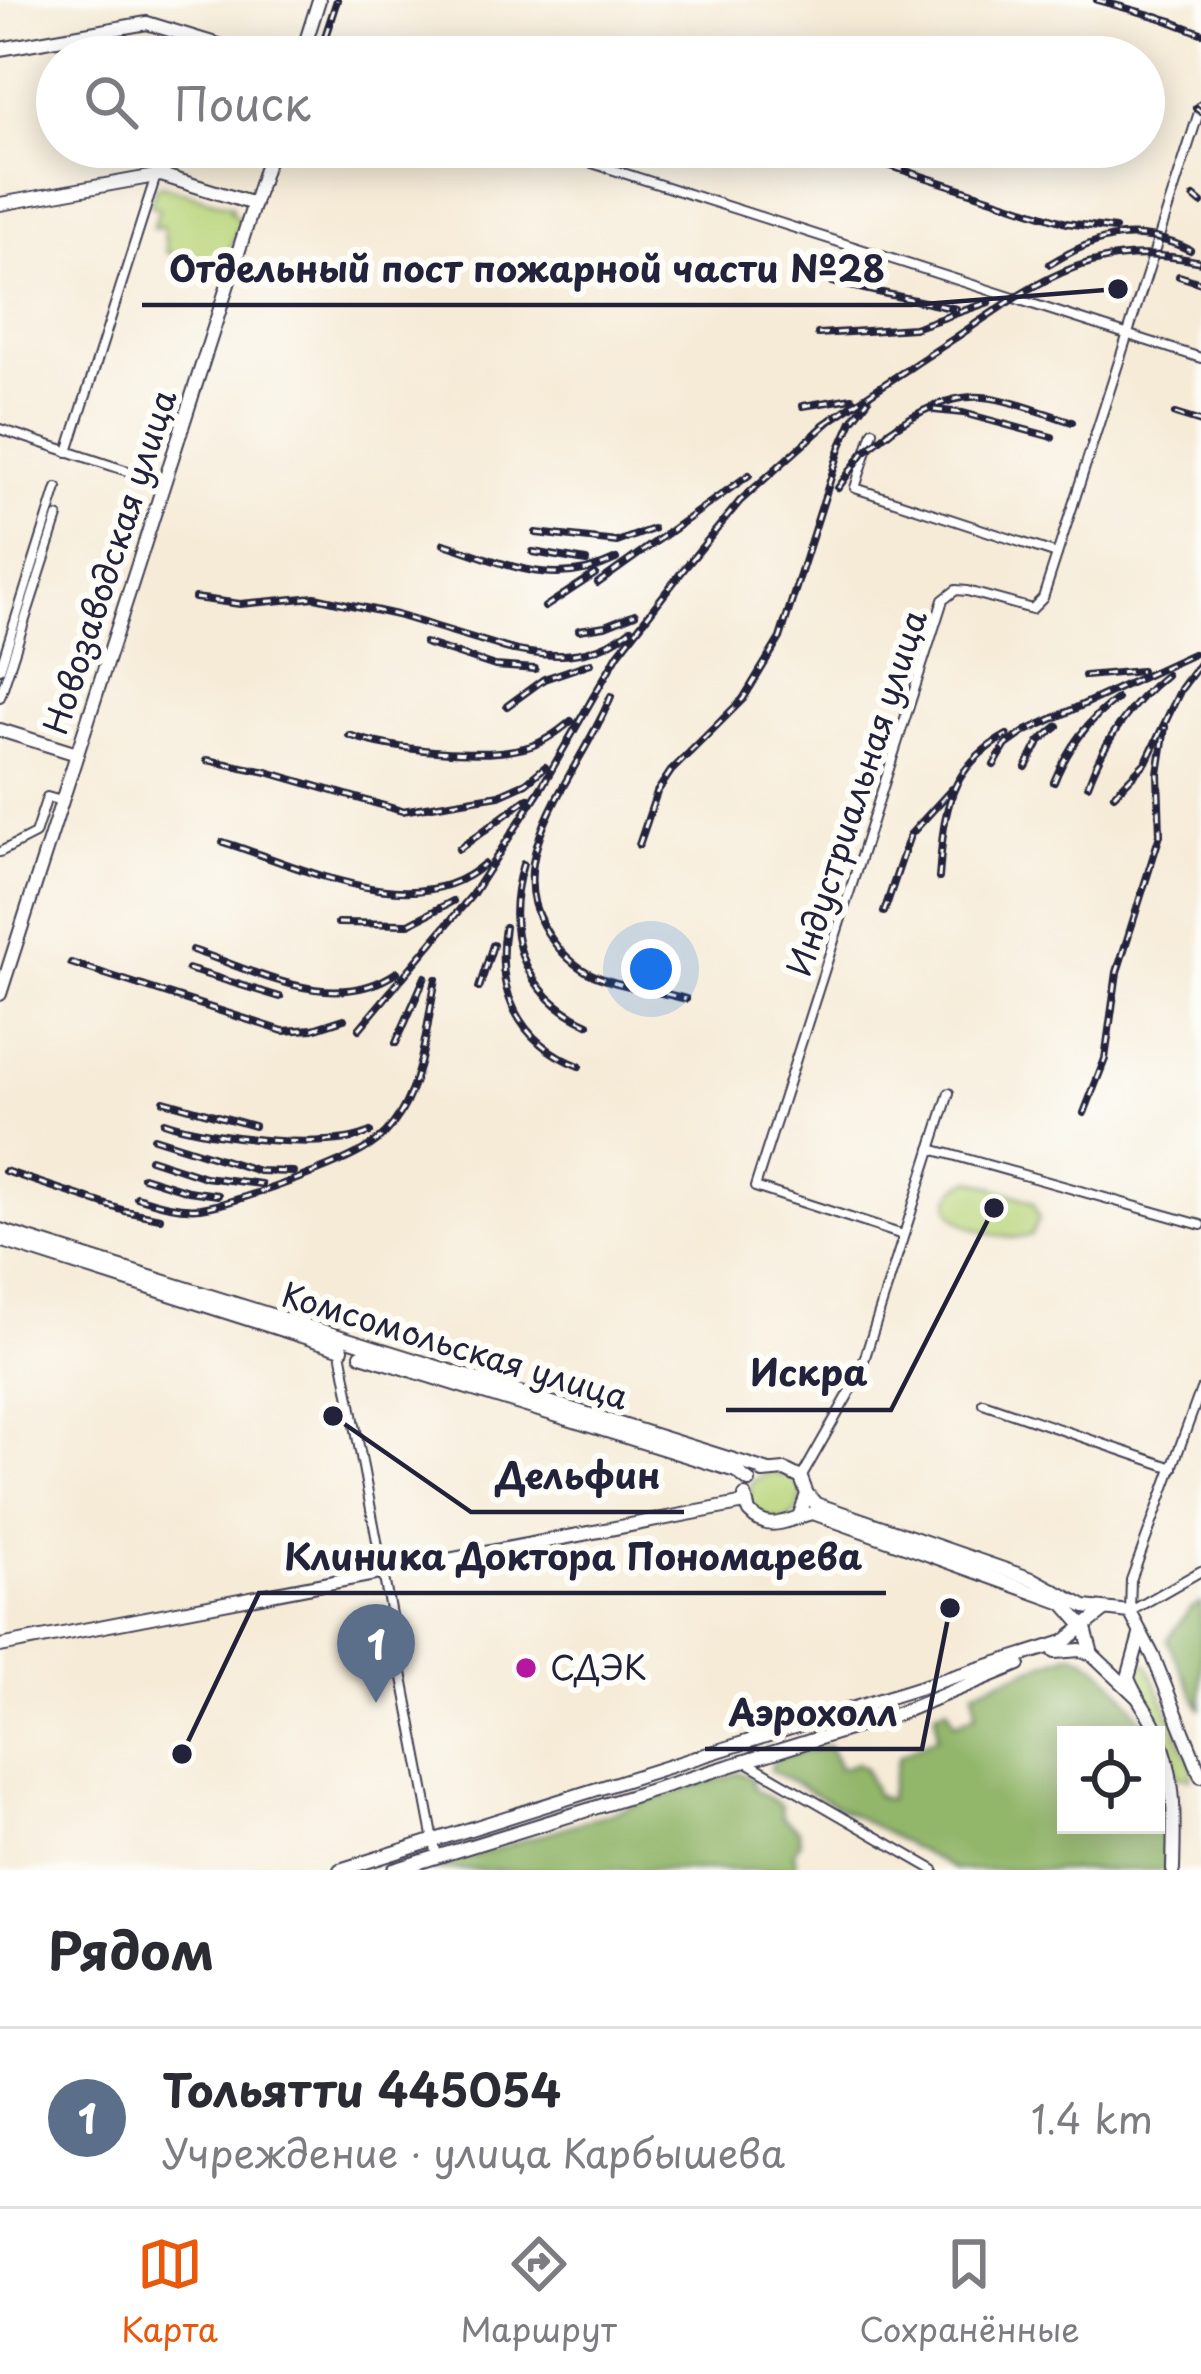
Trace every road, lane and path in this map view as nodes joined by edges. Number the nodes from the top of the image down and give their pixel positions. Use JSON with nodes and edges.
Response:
{"nodes":[{"id":1,"x":319,"y":0,"type":"edge"},
{"id":2,"x":71,"y":36,"type":"edge"},
{"id":3,"x":191,"y":36,"type":"edge"},
{"id":4,"x":308,"y":36,"type":"edge"},
{"id":5,"x":36,"y":42,"type":"edge"},
{"id":6,"x":0,"y":49,"type":"edge"},
{"id":7,"x":1201,"y":106,"type":"edge"},
{"id":8,"x":265,"y":168,"type":"edge"},
{"id":9,"x":608,"y":168,"type":"edge"},
{"id":10,"x":154,"y":182,"type":"junction"},
{"id":11,"x":56,"y":196,"type":"junction"},
{"id":12,"x":234,"y":201,"type":"junction"},
{"id":13,"x":0,"y":207,"type":"edge"},
{"id":14,"x":253,"y":207,"type":"junction"},
{"id":15,"x":1129,"y":335,"type":"junction"},
{"id":16,"x":1201,"y":358,"type":"edge"},
{"id":17,"x":0,"y":429,"type":"edge"},
{"id":18,"x":873,"y":431,"type":"dead end"},
{"id":19,"x":68,"y":452,"type":"junction"},
{"id":20,"x":164,"y":484,"type":"junction"},
{"id":21,"x":57,"y":488,"type":"dead end"},
{"id":22,"x":58,"y":517,"type":"dead end"},
{"id":23,"x":1058,"y":554,"type":"junction"},
{"id":24,"x":0,"y":669,"type":"edge"},
{"id":25,"x":0,"y":697,"type":"edge"},
{"id":26,"x":0,"y":730,"type":"edge"},
{"id":27,"x":77,"y":754,"type":"junction"},
{"id":28,"x":61,"y":801,"type":"junction"},
{"id":29,"x":0,"y":852,"type":"edge"},
{"id":30,"x":0,"y":994,"type":"edge"},
{"id":31,"x":949,"y":1093,"type":"dead end"},
{"id":32,"x":931,"y":1149,"type":"junction"},
{"id":33,"x":1201,"y":1225,"type":"edge"},
{"id":34,"x":0,"y":1230,"type":"edge"},
{"id":35,"x":903,"y":1235,"type":"junction"},
{"id":36,"x":0,"y":1240,"type":"edge"},
{"id":37,"x":50,"y":1251,"type":"junction"},
{"id":38,"x":341,"y":1344,"type":"junction"},
{"id":39,"x":1201,"y":1389,"type":"edge"},
{"id":40,"x":983,"y":1403,"type":"dead end"},
{"id":41,"x":599,"y":1424,"type":"junction"},
{"id":42,"x":1173,"y":1468,"type":"junction"},
{"id":43,"x":769,"y":1471,"type":"junction"},
{"id":44,"x":801,"y":1478,"type":"junction"},
{"id":45,"x":749,"y":1481,"type":"junction"},
{"id":46,"x":807,"y":1494,"type":"junction"},
{"id":47,"x":745,"y":1503,"type":"junction"},
{"id":48,"x":799,"y":1517,"type":"junction"},
{"id":49,"x":1201,"y":1571,"type":"edge"},
{"id":50,"x":381,"y":1574,"type":"junction"},
{"id":51,"x":1131,"y":1580,"type":"junction"},
{"id":52,"x":1053,"y":1594,"type":"junction"},
{"id":53,"x":1105,"y":1610,"type":"junction"},
{"id":54,"x":1130,"y":1612,"type":"junction"},
{"id":55,"x":1085,"y":1628,"type":"junction"},
{"id":56,"x":1140,"y":1628,"type":"junction"},
{"id":57,"x":0,"y":1646,"type":"edge"},
{"id":58,"x":1133,"y":1657,"type":"junction"},
{"id":59,"x":1095,"y":1658,"type":"junction"},
{"id":60,"x":985,"y":1672,"type":"junction"},
{"id":61,"x":1158,"y":1674,"type":"junction"},
{"id":62,"x":1136,"y":1696,"type":"junction"},
{"id":63,"x":784,"y":1731,"type":"junction"},
{"id":64,"x":790,"y":1747,"type":"junction"},
{"id":65,"x":746,"y":1762,"type":"junction"},
{"id":66,"x":1201,"y":1775,"type":"edge"},
{"id":67,"x":581,"y":1796,"type":"junction"},
{"id":68,"x":586,"y":1811,"type":"junction"},
{"id":69,"x":872,"y":1835,"type":"junction"},
{"id":70,"x":432,"y":1842,"type":"junction"},
{"id":71,"x":866,"y":1844,"type":"dead end"},
{"id":72,"x":436,"y":1857,"type":"junction"},
{"id":73,"x":340,"y":1870,"type":"edge"},
{"id":74,"x":394,"y":1870,"type":"edge"},
{"id":75,"x":934,"y":1870,"type":"edge"},
{"id":76,"x":1173,"y":1870,"type":"edge"}],
"edges":[{"from":1,"to":4,"type":"main road"},
{"from":2,"to":3,"type":"main road"},
{"from":5,"to":6,"type":"main road"},
{"from":7,"to":15,"type":"street","name":"Индустриальная улица"},
{"from":8,"to":14,"type":"main road","name":"Новозаводская улица"},
{"from":9,"to":15,"type":"street"},
{"from":10,"to":11,"type":"main road"},
{"from":10,"to":12,"type":"main road"},
{"from":10,"to":19,"type":"street"},
{"from":11,"to":12,"type":"main road"},
{"from":11,"to":13,"type":"main road"},
{"from":12,"to":14,"type":"main road"},
{"from":14,"to":20,"type":"main road","name":"Новозаводская улица"},
{"from":15,"to":16,"type":"street"},
{"from":15,"to":23,"type":"street","name":"Индустриальная улица"},
{"from":17,"to":19,"type":"street"},
{"from":18,"to":23,"type":"street"},
{"from":19,"to":20,"type":"street"},
{"from":20,"to":27,"type":"main road","name":"Новозаводская улица"},
{"from":21,"to":24,"type":"street"},
{"from":22,"to":25,"type":"street"},
{"from":23,"to":35,"type":"street","name":"Индустриальная улица"},
{"from":26,"to":27,"type":"main road"},
{"from":27,"to":28,"type":"main road","name":"Новозаводская улица"},
{"from":28,"to":29,"type":"street"},
{"from":28,"to":30,"type":"main road","name":"Новозаводская улица"},
{"from":31,"to":32,"type":"street"},
{"from":32,"to":33,"type":"street"},
{"from":32,"to":35,"type":"street"},
{"from":34,"to":37,"type":"main road","name":"Комсомольская улица"},
{"from":35,"to":44,"type":"street"},
{"from":36,"to":37,"type":"main road","name":"Комсомольская улица"},
{"from":37,"to":38,"type":"main road","name":"Комсомольская улица"},
{"from":38,"to":41,"type":"main road","name":"Комсомольская улица"},
{"from":38,"to":50,"type":"street"},
{"from":39,"to":42,"type":"street"},
{"from":40,"to":42,"type":"street"},
{"from":41,"to":43,"type":"main road","name":"Комсомольская улица"},
{"from":41,"to":45,"type":"main road","name":"Комсомольская улица"},
{"from":42,"to":51,"type":"street"},
{"from":43,"to":44,"type":"main road"},
{"from":43,"to":45,"type":"main road"},
{"from":44,"to":46,"type":"main road"},
{"from":45,"to":47,"type":"main road"},
{"from":46,"to":48,"type":"main road"},
{"from":46,"to":52,"type":"main road"},
{"from":47,"to":48,"type":"main road"},
{"from":47,"to":50,"type":"main road"},
{"from":48,"to":52,"type":"main road"},
{"from":49,"to":54,"type":"street"},
{"from":50,"to":57,"type":"main road"},
{"from":50,"to":70,"type":"street"},
{"from":51,"to":53,"type":"street"},
{"from":51,"to":54,"type":"street"},
{"from":52,"to":53,"type":"main road"},
{"from":52,"to":55,"type":"main road"},
{"from":53,"to":54,"type":"main road"},
{"from":53,"to":55,"type":"main road"},
{"from":54,"to":56,"type":"main road"},
{"from":55,"to":59,"type":"main road"},
{"from":55,"to":60,"type":"main road"},
{"from":56,"to":58,"type":"main road"},
{"from":56,"to":61,"type":"main road"},
{"from":58,"to":59,"type":"main road"},
{"from":58,"to":61,"type":"main road"},
{"from":58,"to":62,"type":"main road"},
{"from":59,"to":60,"type":"main road"},
{"from":59,"to":62,"type":"main road"},
{"from":60,"to":63,"type":"main road"},
{"from":60,"to":64,"type":"main road"},
{"from":61,"to":66,"type":"main road"},
{"from":62,"to":76,"type":"main road"},
{"from":63,"to":64,"type":"main road"},
{"from":63,"to":67,"type":"main road"},
{"from":64,"to":65,"type":"main road"},
{"from":65,"to":68,"type":"main road"},
{"from":65,"to":69,"type":"street"},
{"from":67,"to":68,"type":"main road"},
{"from":67,"to":70,"type":"main road"},
{"from":68,"to":72,"type":"main road"},
{"from":69,"to":71,"type":"street"},
{"from":69,"to":75,"type":"street"},
{"from":70,"to":72,"type":"street"},
{"from":70,"to":73,"type":"main road"},
{"from":72,"to":74,"type":"main road"}]}
